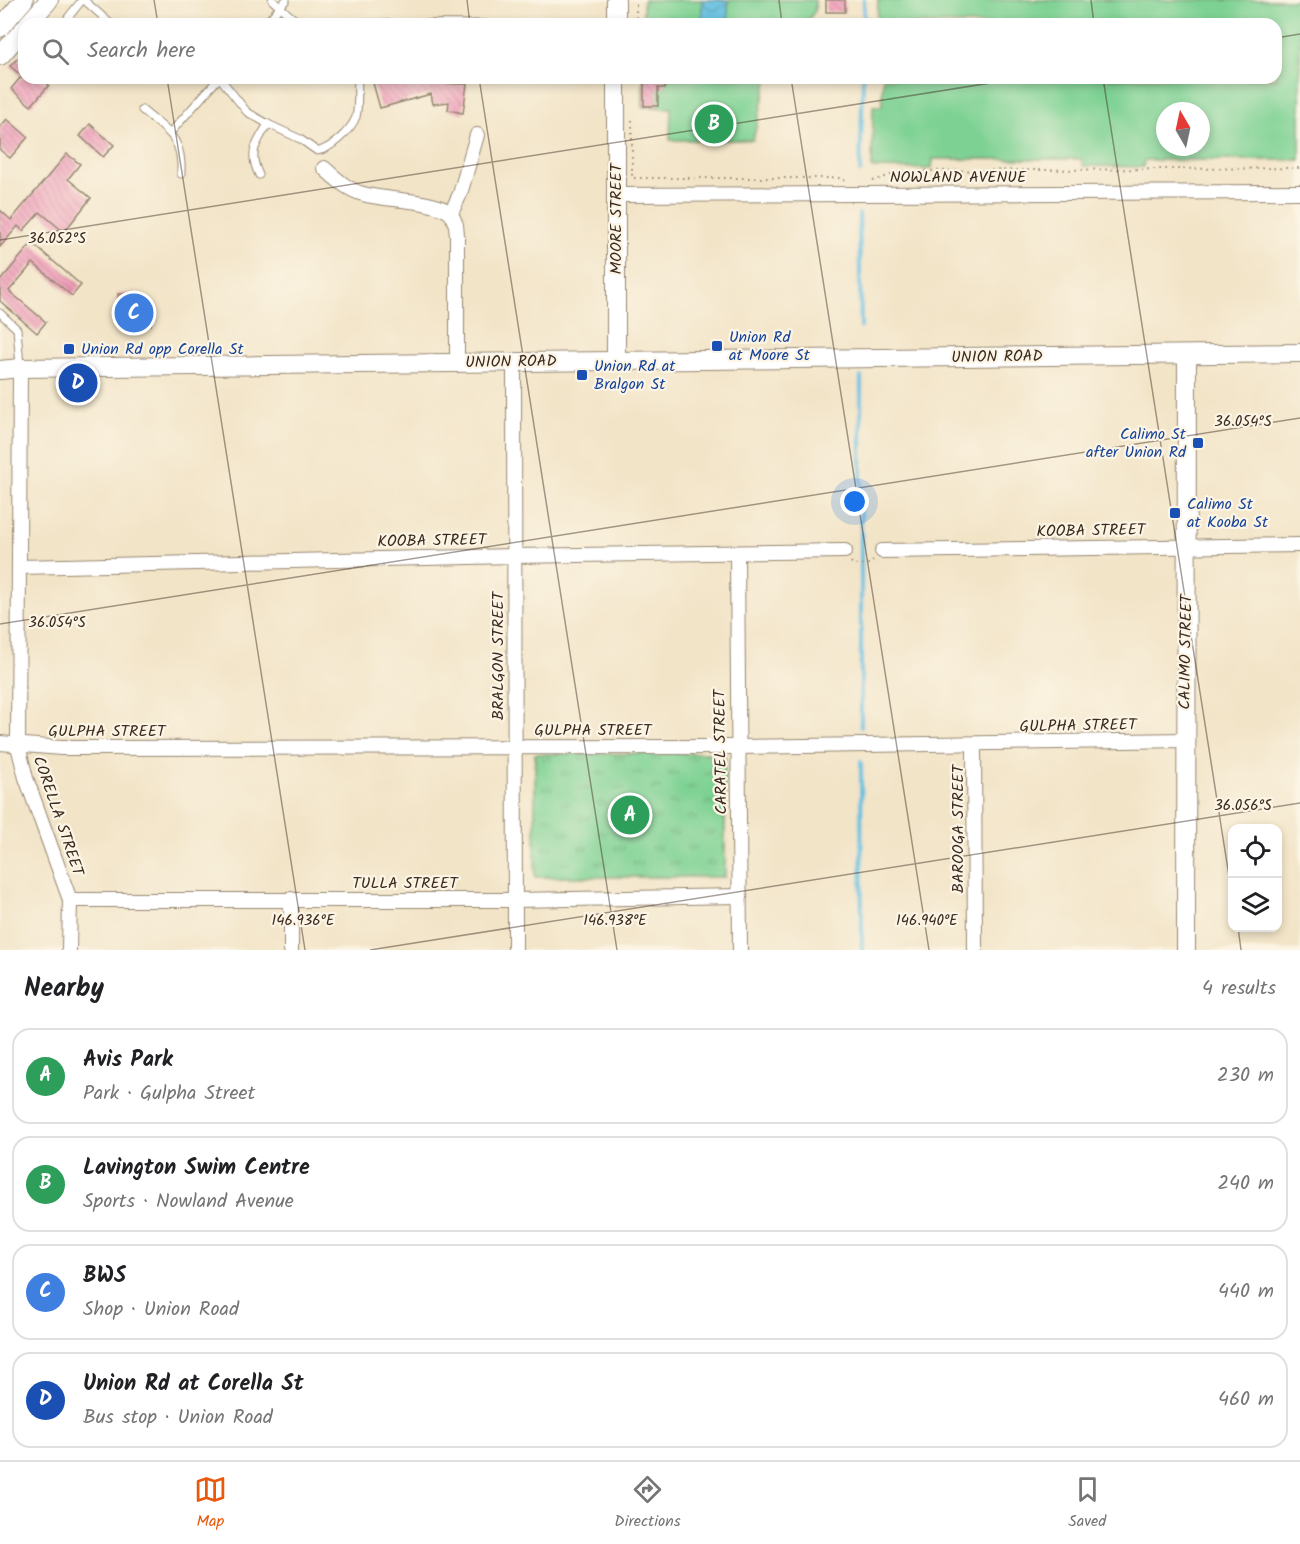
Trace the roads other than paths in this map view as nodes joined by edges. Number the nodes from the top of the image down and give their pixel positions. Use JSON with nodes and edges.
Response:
{"nodes":[{"id":1,"x":49,"y":0,"type":"edge"},
{"id":2,"x":83,"y":0,"type":"edge"},
{"id":3,"x":272,"y":0,"type":"edge"},
{"id":4,"x":286,"y":0,"type":"edge"},
{"id":5,"x":616,"y":0,"type":"edge"},
{"id":6,"x":19,"y":5,"type":"edge"},
{"id":7,"x":280,"y":7,"type":"junction"},
{"id":8,"x":34,"y":18,"type":"edge"},
{"id":9,"x":68,"y":18,"type":"edge"},
{"id":10,"x":104,"y":18,"type":"edge"},
{"id":11,"x":270,"y":18,"type":"edge"},
{"id":12,"x":293,"y":18,"type":"edge"},
{"id":13,"x":616,"y":18,"type":"edge"},
{"id":14,"x":0,"y":28,"type":"edge"},
{"id":15,"x":18,"y":36,"type":"edge"},
{"id":16,"x":0,"y":56,"type":"edge"},
{"id":17,"x":215,"y":84,"type":"edge"},
{"id":18,"x":225,"y":84,"type":"edge"},
{"id":19,"x":358,"y":84,"type":"edge"},
{"id":20,"x":616,"y":84,"type":"edge"},
{"id":21,"x":142,"y":110,"type":"dead end"},
{"id":22,"x":268,"y":124,"type":"junction"},
{"id":23,"x":170,"y":133,"type":"junction"},
{"id":24,"x":477,"y":135,"type":"dead end"},
{"id":25,"x":324,"y":168,"type":"dead end"},
{"id":26,"x":181,"y":174,"type":"dead end"},
{"id":27,"x":259,"y":175,"type":"dead end"},
{"id":28,"x":1300,"y":192,"type":"edge"},
{"id":29,"x":617,"y":195,"type":"junction"},
{"id":30,"x":450,"y":213,"type":"junction"},
{"id":31,"x":0,"y":313,"type":"edge"},
{"id":32,"x":1300,"y":353,"type":"edge"},
{"id":33,"x":1187,"y":355,"type":"junction"},
{"id":34,"x":616,"y":360,"type":"junction"},
{"id":35,"x":514,"y":362,"type":"junction"},
{"id":36,"x":458,"y":363,"type":"junction"},
{"id":37,"x":7,"y":368,"type":"edge"},
{"id":38,"x":1300,"y":544,"type":"edge"},
{"id":39,"x":1187,"y":546,"type":"junction"},
{"id":40,"x":845,"y":551,"type":"dead end"},
{"id":41,"x":882,"y":551,"type":"dead end"},
{"id":42,"x":737,"y":553,"type":"junction"},
{"id":43,"x":514,"y":556,"type":"junction"},
{"id":44,"x":19,"y":567,"type":"junction"},
{"id":45,"x":1185,"y":740,"type":"junction"},
{"id":46,"x":0,"y":743,"type":"edge"},
{"id":47,"x":974,"y":744,"type":"junction"},
{"id":48,"x":18,"y":746,"type":"junction"},
{"id":49,"x":515,"y":747,"type":"junction"},
{"id":50,"x":737,"y":747,"type":"junction"},
{"id":51,"x":740,"y":896,"type":"junction"},
{"id":52,"x":70,"y":900,"type":"junction"},
{"id":53,"x":291,"y":900,"type":"junction"},
{"id":54,"x":514,"y":900,"type":"junction"},
{"id":55,"x":69,"y":950,"type":"edge"},
{"id":56,"x":291,"y":950,"type":"edge"},
{"id":57,"x":515,"y":950,"type":"edge"},
{"id":58,"x":740,"y":950,"type":"edge"},
{"id":59,"x":975,"y":950,"type":"edge"},
{"id":60,"x":1186,"y":950,"type":"edge"}],
"edges":[{"from":1,"to":8,"type":"main road"},
{"from":2,"to":9,"type":"lane"},
{"from":2,"to":10,"type":"lane"},
{"from":3,"to":7,"type":"lane"},
{"from":4,"to":7,"type":"lane"},
{"from":5,"to":13,"type":"main road"},
{"from":6,"to":14,"type":"main road"},
{"from":7,"to":11,"type":"lane"},
{"from":7,"to":12,"type":"lane"},
{"from":15,"to":16,"type":"main road"},
{"from":17,"to":23,"type":"lane"},
{"from":18,"to":22,"type":"lane"},
{"from":19,"to":22,"type":"lane"},
{"from":20,"to":29,"type":"main road","name":"MOORE STREET"},
{"from":21,"to":23,"type":"lane"},
{"from":22,"to":27,"type":"lane"},
{"from":23,"to":26,"type":"lane"},
{"from":24,"to":30,"type":"street"},
{"from":25,"to":30,"type":"street"},
{"from":28,"to":29,"type":"street","name":"NOWLAND AVENUE"},
{"from":29,"to":34,"type":"main road","name":"MOORE STREET"},
{"from":30,"to":36,"type":"street"},
{"from":31,"to":37,"type":"lane"},
{"from":32,"to":33,"type":"main road","name":"UNION ROAD"},
{"from":33,"to":34,"type":"main road","name":"UNION ROAD"},
{"from":33,"to":39,"type":"main road","name":"CALIMO STREET"},
{"from":34,"to":35,"type":"main road","name":"UNION ROAD"},
{"from":35,"to":36,"type":"main road","name":"UNION ROAD"},
{"from":35,"to":43,"type":"street","name":"BRALGON STREET"},
{"from":36,"to":37,"type":"main road","name":"UNION ROAD"},
{"from":37,"to":44,"type":"street","name":"CORELLA STREET"},
{"from":38,"to":39,"type":"street","name":"KOOBA STREET"},
{"from":39,"to":41,"type":"street","name":"KOOBA STREET"},
{"from":39,"to":45,"type":"main road","name":"CALIMO STREET"},
{"from":40,"to":42,"type":"street","name":"KOOBA STREET"},
{"from":42,"to":43,"type":"street","name":"KOOBA STREET"},
{"from":42,"to":50,"type":"street","name":"CARATEL STREET"},
{"from":43,"to":44,"type":"street","name":"KOOBA STREET"},
{"from":43,"to":49,"type":"street","name":"BRALGON STREET"},
{"from":44,"to":48,"type":"street","name":"CORELLA STREET"},
{"from":45,"to":47,"type":"street","name":"GULPHA STREET"},
{"from":45,"to":60,"type":"main road","name":"CALIMO STREET"},
{"from":46,"to":48,"type":"street","name":"GULPHA STREET"},
{"from":47,"to":50,"type":"street","name":"GULPHA STREET"},
{"from":47,"to":59,"type":"street","name":"BAROOGA STREET"},
{"from":48,"to":49,"type":"street","name":"GULPHA STREET"},
{"from":48,"to":52,"type":"street","name":"CORELLA STREET"},
{"from":49,"to":50,"type":"street","name":"GULPHA STREET"},
{"from":49,"to":54,"type":"street","name":"BRALGON STREET"},
{"from":50,"to":51,"type":"street","name":"CARATEL STREET"},
{"from":51,"to":54,"type":"street","name":"TULLA STREET"},
{"from":51,"to":58,"type":"street","name":"CARATEL STREET"},
{"from":52,"to":53,"type":"street","name":"TULLA STREET"},
{"from":52,"to":55,"type":"street","name":"CORELLA STREET"},
{"from":53,"to":54,"type":"street","name":"TULLA STREET"},
{"from":53,"to":56,"type":"street"},
{"from":54,"to":57,"type":"street","name":"BRALGON STREET"}]}
